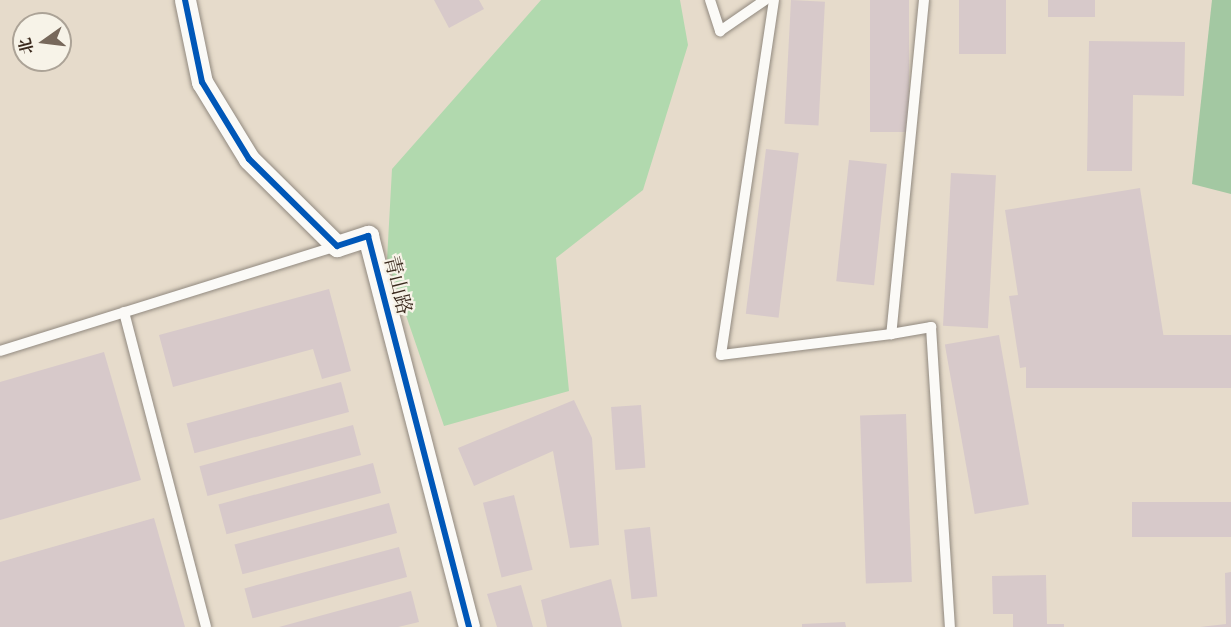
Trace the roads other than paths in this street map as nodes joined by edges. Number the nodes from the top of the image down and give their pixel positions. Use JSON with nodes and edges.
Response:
{"nodes":[{"id":1,"x":185,"y":0,"type":"edge"},
{"id":2,"x":710,"y":0,"type":"edge"},
{"id":3,"x":765,"y":0,"type":"edge"},
{"id":4,"x":774,"y":0,"type":"edge"},
{"id":5,"x":924,"y":0,"type":"edge"},
{"id":6,"x":337,"y":246,"type":"junction"},
{"id":7,"x":124,"y":312,"type":"junction"},
{"id":8,"x":891,"y":334,"type":"junction"},
{"id":9,"x":0,"y":351,"type":"edge"},
{"id":10,"x":206,"y":627,"type":"edge"},
{"id":11,"x":469,"y":627,"type":"edge"},
{"id":12,"x":950,"y":627,"type":"edge"}],
"edges":[{"from":1,"to":6,"type":"street"},
{"from":2,"to":3,"type":"lane"},
{"from":4,"to":8,"type":"lane"},
{"from":5,"to":8,"type":"lane"},
{"from":6,"to":7,"type":"lane"},
{"from":6,"to":11,"type":"street","name":"青山路"},
{"from":7,"to":9,"type":"lane"},
{"from":7,"to":10,"type":"lane"},
{"from":8,"to":12,"type":"lane"}]}
